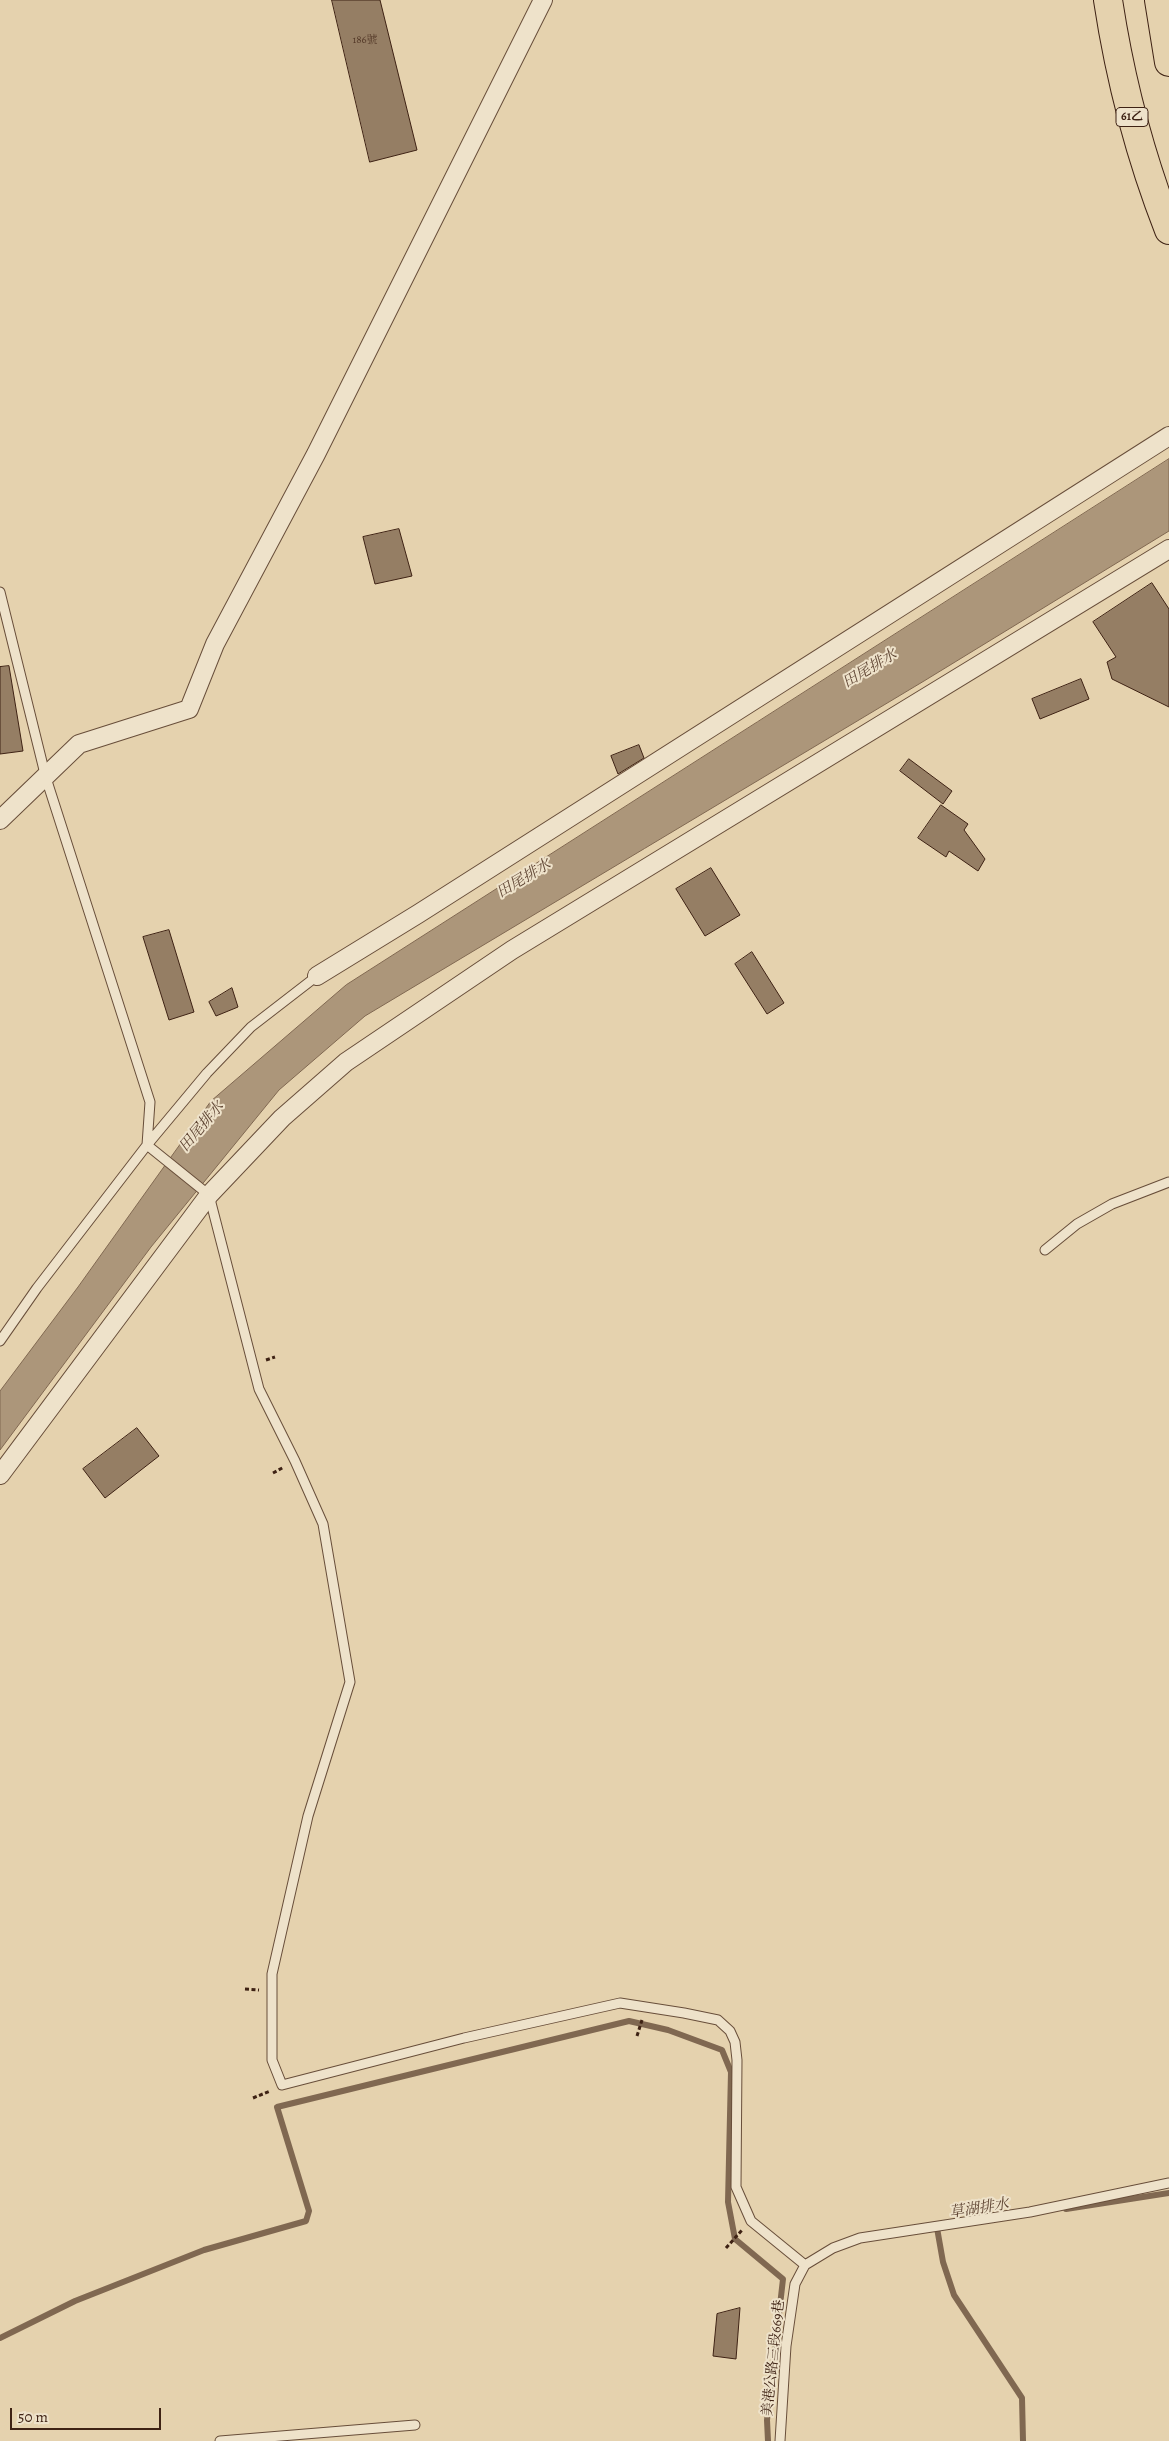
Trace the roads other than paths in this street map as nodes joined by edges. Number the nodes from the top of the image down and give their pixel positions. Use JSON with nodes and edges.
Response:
{"nodes":[{"id":1,"x":543,"y":0,"type":"edge"},
{"id":2,"x":1108,"y":0,"type":"edge"},
{"id":3,"x":1159,"y":0,"type":"edge"},
{"id":4,"x":1169,"y":62,"type":"edge"},
{"id":5,"x":1169,"y":230,"type":"edge"},
{"id":6,"x":1169,"y":436,"type":"edge"},
{"id":7,"x":1169,"y":550,"type":"edge"},
{"id":8,"x":0,"y":592,"type":"edge"},
{"id":9,"x":46,"y":778,"type":"junction"},
{"id":10,"x":0,"y":820,"type":"edge"},
{"id":11,"x":317,"y":976,"type":"joint"},
{"id":12,"x":147,"y":1145,"type":"junction"},
{"id":13,"x":1169,"y":1182,"type":"edge"},
{"id":14,"x":209,"y":1195,"type":"junction"},
{"id":15,"x":1045,"y":1250,"type":"dead end"},
{"id":16,"x":0,"y":1341,"type":"edge"},
{"id":17,"x":0,"y":1475,"type":"edge"},
{"id":18,"x":1169,"y":2183,"type":"edge"},
{"id":19,"x":805,"y":2265,"type":"junction"},
{"id":20,"x":415,"y":2425,"type":"dead end"},
{"id":21,"x":220,"y":2441,"type":"edge"},
{"id":22,"x":780,"y":2441,"type":"edge"}],
"edges":[{"from":1,"to":9,"type":"street"},
{"from":2,"to":5,"type":"main road","number":"61乙"},
{"from":3,"to":4,"type":"main road"},
{"from":6,"to":11,"type":"street"},
{"from":7,"to":14,"type":"street"},
{"from":8,"to":9,"type":"lane"},
{"from":9,"to":10,"type":"street"},
{"from":9,"to":12,"type":"lane"},
{"from":11,"to":12,"type":"lane"},
{"from":12,"to":14,"type":"lane"},
{"from":12,"to":16,"type":"lane"},
{"from":13,"to":15,"type":"lane"},
{"from":14,"to":17,"type":"street"},
{"from":14,"to":19,"type":"lane"},
{"from":18,"to":19,"type":"lane"},
{"from":19,"to":22,"type":"lane","name":"美港公路三段669巷"},
{"from":20,"to":21,"type":"lane"}]}
